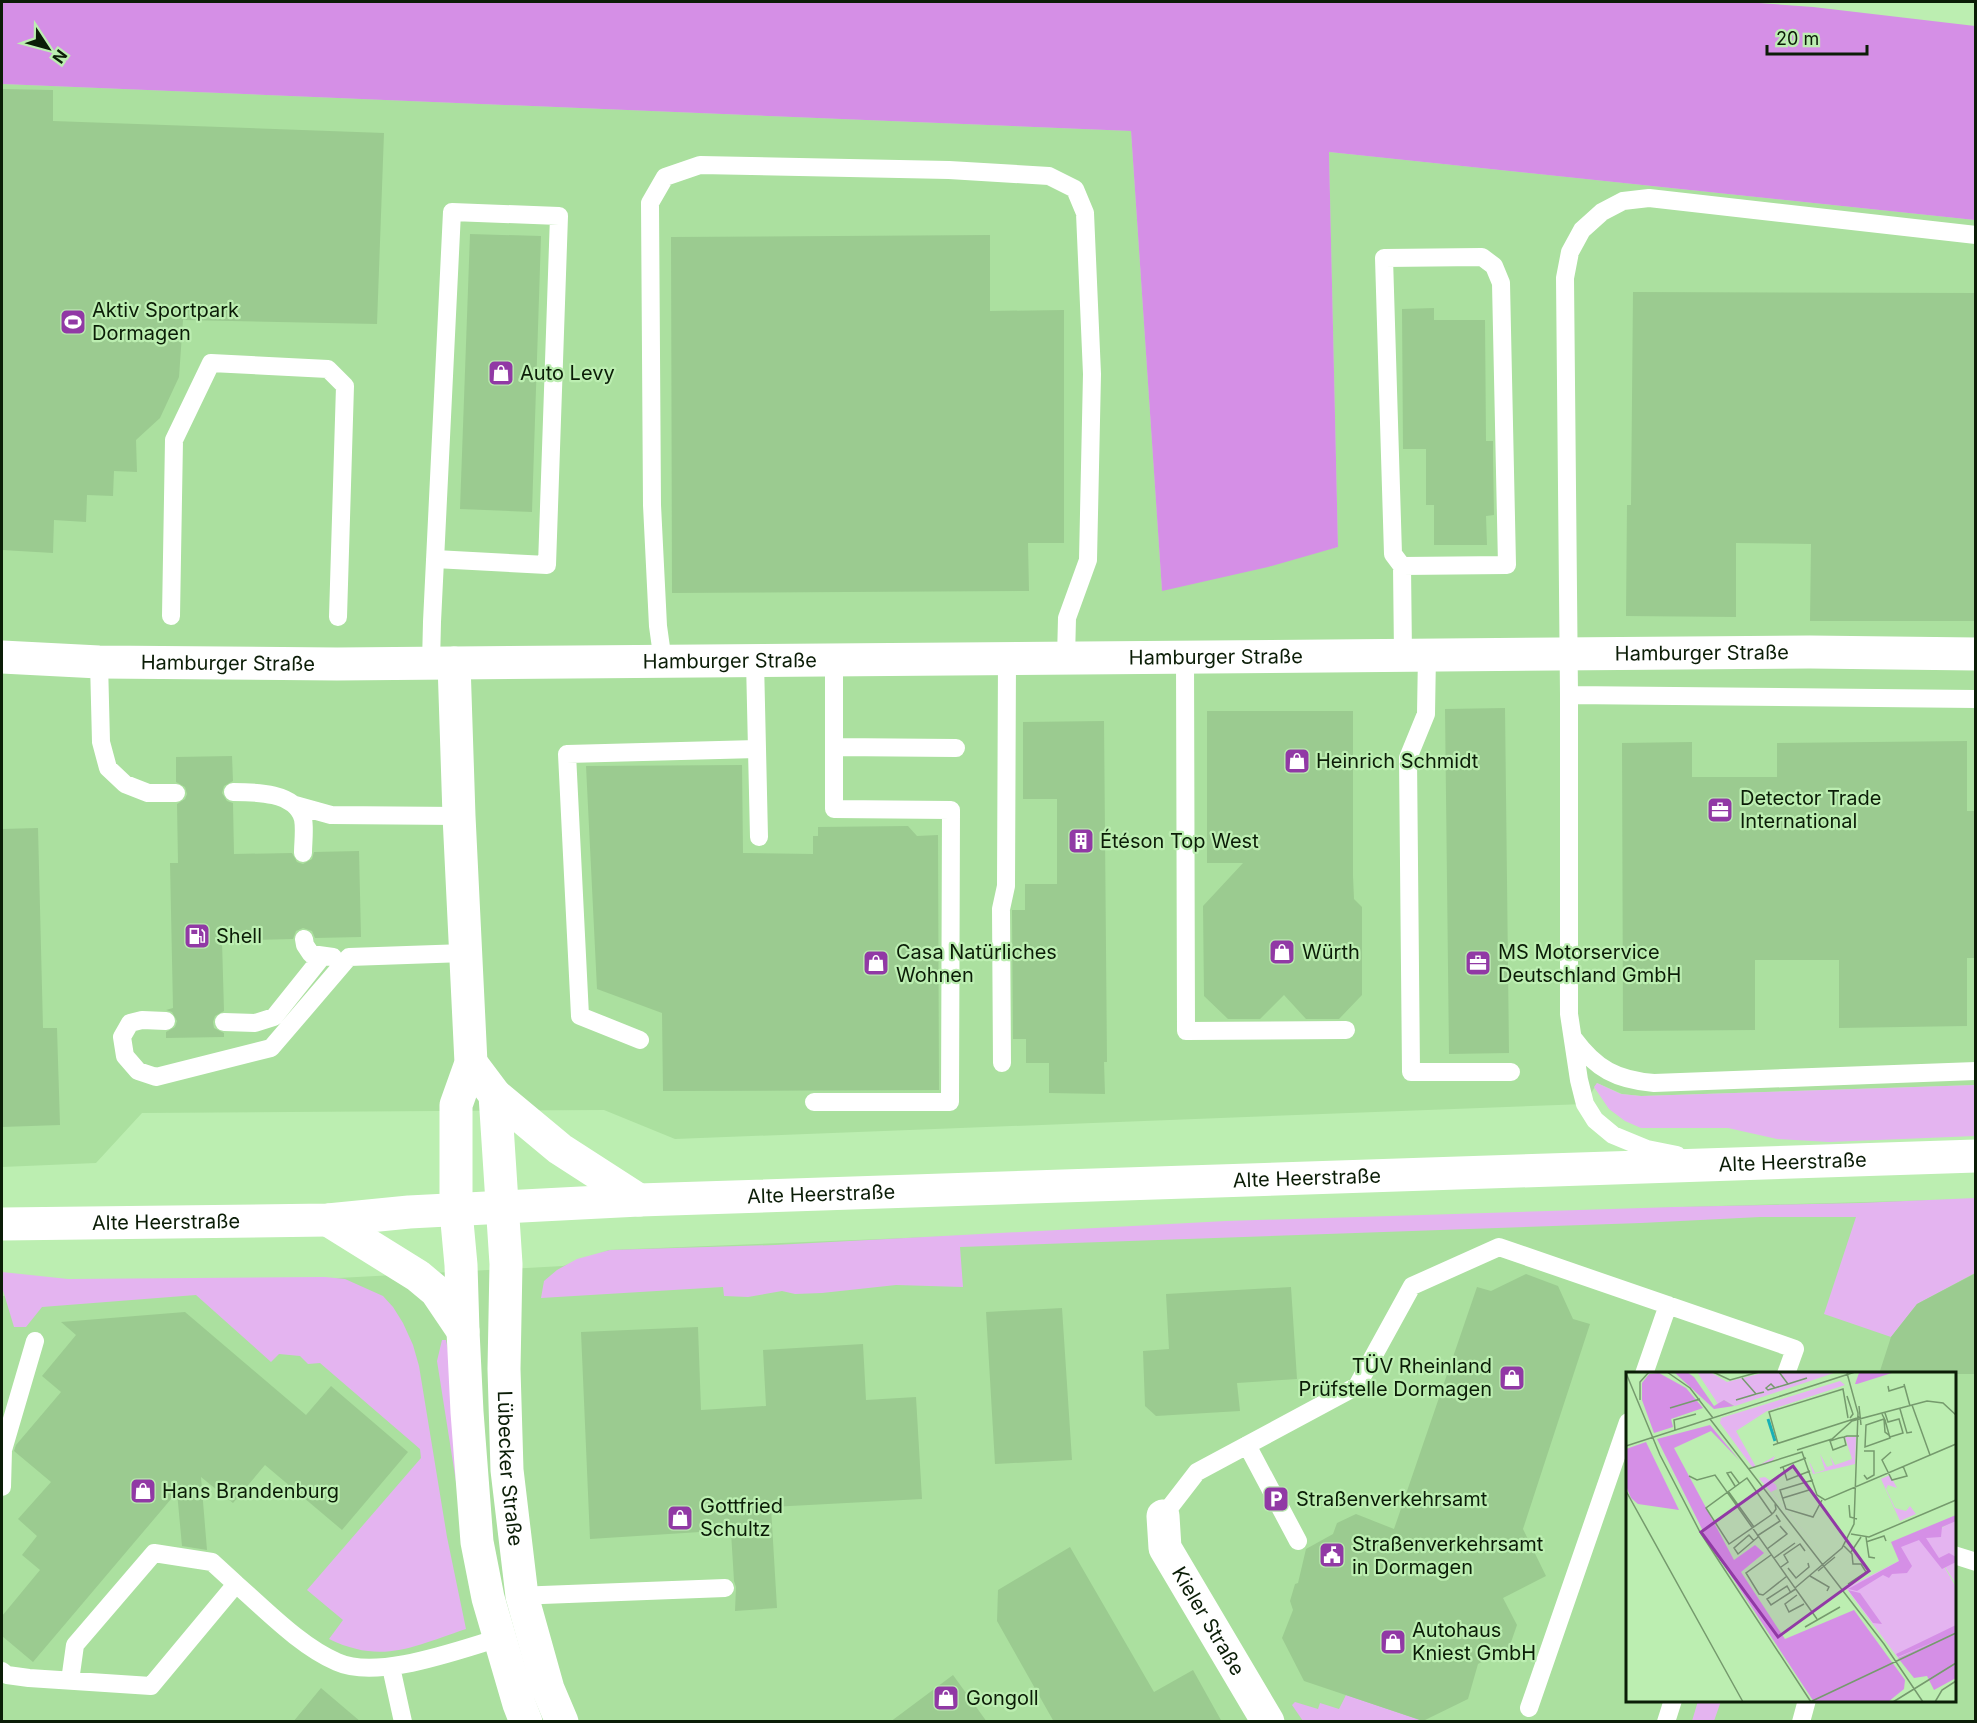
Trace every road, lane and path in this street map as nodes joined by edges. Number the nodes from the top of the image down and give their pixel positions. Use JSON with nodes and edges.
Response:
{"nodes":[{"id":1,"x":1976,"y":235,"type":"edge"},
{"id":2,"x":435,"y":559,"type":"junction"},
{"id":3,"x":1402,"y":566,"type":"junction"},
{"id":4,"x":171,"y":616,"type":"dead end"},
{"id":5,"x":338,"y":617,"type":"dead end"},
{"id":6,"x":1569,"y":654,"type":"junction"},
{"id":7,"x":1976,"y":654,"type":"edge"},
{"id":8,"x":1415,"y":655,"type":"junction"},
{"id":9,"x":2,"y":657,"type":"edge"},
{"id":10,"x":1185,"y":657,"type":"junction"},
{"id":11,"x":1066,"y":658,"type":"junction"},
{"id":12,"x":1007,"y":659,"type":"junction"},
{"id":13,"x":834,"y":660,"type":"junction"},
{"id":14,"x":755,"y":661,"type":"junction"},
{"id":15,"x":99,"y":662,"type":"junction"},
{"id":16,"x":663,"y":662,"type":"junction"},
{"id":17,"x":443,"y":663,"type":"junction"},
{"id":18,"x":1569,"y":696,"type":"junction"},
{"id":19,"x":1976,"y":699,"type":"edge"},
{"id":20,"x":834,"y":747,"type":"junction"},
{"id":21,"x":956,"y":748,"type":"dead end"},
{"id":22,"x":757,"y":749,"type":"junction"},
{"id":23,"x":233,"y":792,"type":"dead end"},
{"id":24,"x":177,"y":793,"type":"dead end"},
{"id":25,"x":295,"y":805,"type":"junction"},
{"id":26,"x":459,"y":816,"type":"junction"},
{"id":27,"x":759,"y":837,"type":"dead end"},
{"id":28,"x":303,"y":853,"type":"dead end"},
{"id":29,"x":304,"y":939,"type":"dead end"},
{"id":30,"x":465,"y":952,"type":"junction"},
{"id":31,"x":322,"y":957,"type":"junction"},
{"id":32,"x":349,"y":957,"type":"junction"},
{"id":33,"x":166,"y":1021,"type":"dead end"},
{"id":34,"x":224,"y":1022,"type":"dead end"},
{"id":35,"x":1346,"y":1030,"type":"dead end"},
{"id":36,"x":1573,"y":1037,"type":"junction"},
{"id":37,"x":640,"y":1040,"type":"dead end"},
{"id":38,"x":471,"y":1063,"type":"junction"},
{"id":39,"x":1002,"y":1063,"type":"dead end"},
{"id":40,"x":1976,"y":1071,"type":"edge"},
{"id":41,"x":1511,"y":1072,"type":"dead end"},
{"id":42,"x":495,"y":1095,"type":"junction"},
{"id":43,"x":814,"y":1102,"type":"dead end"},
{"id":44,"x":1976,"y":1156,"type":"edge"},
{"id":45,"x":1722,"y":1165,"type":"junction"},
{"id":46,"x":639,"y":1200,"type":"junction"},
{"id":47,"x":501,"y":1208,"type":"junction"},
{"id":48,"x":456,"y":1211,"type":"junction"},
{"id":49,"x":328,"y":1220,"type":"junction"},
{"id":50,"x":2,"y":1224,"type":"edge"},
{"id":51,"x":1668,"y":1305,"type":"junction"},
{"id":52,"x":462,"y":1331,"type":"junction"},
{"id":53,"x":35,"y":1341,"type":"dead end"},
{"id":54,"x":1645,"y":1372,"type":"edge"},
{"id":55,"x":1787,"y":1372,"type":"edge"},
{"id":56,"x":1626,"y":1428,"type":"edge"},
{"id":57,"x":1247,"y":1445,"type":"junction"},
{"id":58,"x":2,"y":1487,"type":"edge"},
{"id":59,"x":1162,"y":1516,"type":"joint"},
{"id":60,"x":1298,"y":1541,"type":"dead end"},
{"id":61,"x":1956,"y":1557,"type":"edge"},
{"id":62,"x":1976,"y":1562,"type":"edge"},
{"id":63,"x":236,"y":1584,"type":"junction"},
{"id":64,"x":725,"y":1588,"type":"dead end"},
{"id":65,"x":522,"y":1596,"type":"junction"},
{"id":66,"x":488,"y":1598,"type":"junction"},
{"id":67,"x":531,"y":1629,"type":"junction"},
{"id":68,"x":499,"y":1638,"type":"junction"},
{"id":69,"x":391,"y":1667,"type":"junction"},
{"id":70,"x":2,"y":1671,"type":"edge"},
{"id":71,"x":70,"y":1681,"type":"junction"},
{"id":72,"x":1673,"y":1702,"type":"edge"},
{"id":73,"x":1807,"y":1702,"type":"edge"},
{"id":74,"x":1528,"y":1708,"type":"dead end"},
{"id":75,"x":403,"y":1722,"type":"edge"},
{"id":76,"x":526,"y":1722,"type":"edge"},
{"id":77,"x":562,"y":1722,"type":"edge"},
{"id":78,"x":1268,"y":1722,"type":"edge"},
{"id":79,"x":1666,"y":1722,"type":"edge"},
{"id":80,"x":1801,"y":1722,"type":"edge"}],
"edges":[{"from":1,"to":6,"type":"lane"},
{"from":2,"to":2,"type":"lane"},
{"from":2,"to":17,"type":"lane"},
{"from":3,"to":3,"type":"lane"},
{"from":3,"to":8,"type":"lane"},
{"from":4,"to":5,"type":"lane"},
{"from":6,"to":7,"type":"street","name":"Hamburger Straße"},
{"from":6,"to":8,"type":"street","name":"Hamburger Straße"},
{"from":6,"to":18,"type":"lane"},
{"from":8,"to":10,"type":"street","name":"Hamburger Straße"},
{"from":8,"to":41,"type":"lane"},
{"from":9,"to":15,"type":"street","name":"Hamburger Straße"},
{"from":10,"to":11,"type":"street","name":"Hamburger Straße"},
{"from":10,"to":35,"type":"lane"},
{"from":11,"to":12,"type":"street","name":"Hamburger Straße"},
{"from":11,"to":16,"type":"lane"},
{"from":12,"to":13,"type":"street","name":"Hamburger Straße"},
{"from":12,"to":39,"type":"lane"},
{"from":13,"to":14,"type":"street","name":"Hamburger Straße"},
{"from":13,"to":20,"type":"lane"},
{"from":14,"to":16,"type":"street","name":"Hamburger Straße"},
{"from":14,"to":22,"type":"lane"},
{"from":15,"to":17,"type":"street","name":"Hamburger Straße"},
{"from":15,"to":24,"type":"lane"},
{"from":16,"to":17,"type":"street","name":"Hamburger Straße"},
{"from":17,"to":26,"type":"street"},
{"from":18,"to":19,"type":"lane"},
{"from":18,"to":36,"type":"lane"},
{"from":20,"to":21,"type":"lane"},
{"from":20,"to":43,"type":"lane"},
{"from":22,"to":27,"type":"lane"},
{"from":22,"to":37,"type":"lane"},
{"from":23,"to":25,"type":"lane"},
{"from":25,"to":26,"type":"lane"},
{"from":25,"to":28,"type":"lane"},
{"from":26,"to":30,"type":"street"},
{"from":29,"to":31,"type":"lane"},
{"from":30,"to":32,"type":"lane"},
{"from":30,"to":38,"type":"street"},
{"from":31,"to":32,"type":"lane"},
{"from":31,"to":34,"type":"lane"},
{"from":32,"to":33,"type":"lane"},
{"from":36,"to":40,"type":"lane"},
{"from":36,"to":45,"type":"lane"},
{"from":38,"to":42,"type":"street"},
{"from":38,"to":48,"type":"street"},
{"from":42,"to":46,"type":"street"},
{"from":42,"to":47,"type":"street"},
{"from":44,"to":45,"type":"street","name":"Alte Heerstraße"},
{"from":45,"to":46,"type":"street","name":"Alte Heerstraße"},
{"from":46,"to":47,"type":"street","name":"Alte Heerstraße"},
{"from":47,"to":48,"type":"street","name":"Alte Heerstraße"},
{"from":47,"to":65,"type":"street","name":"Lübecker Straße"},
{"from":48,"to":49,"type":"street","name":"Alte Heerstraße"},
{"from":48,"to":52,"type":"street","name":"Lübecker Straße"},
{"from":49,"to":50,"type":"street","name":"Alte Heerstraße"},
{"from":49,"to":52,"type":"street"},
{"from":51,"to":54,"type":"lane"},
{"from":51,"to":55,"type":"lane"},
{"from":51,"to":57,"type":"lane"},
{"from":52,"to":66,"type":"street","name":"Lübecker Straße"},
{"from":53,"to":58,"type":"lane"},
{"from":56,"to":74,"type":"lane"},
{"from":57,"to":59,"type":"lane"},
{"from":57,"to":60,"type":"lane"},
{"from":59,"to":78,"type":"street","name":"Kieler Straße"},
{"from":61,"to":62,"type":"lane"},
{"from":63,"to":69,"type":"lane"},
{"from":63,"to":71,"type":"lane"},
{"from":63,"to":71,"type":"lane"},
{"from":64,"to":65,"type":"lane"},
{"from":65,"to":66,"type":"lane"},
{"from":65,"to":67,"type":"street","name":"Lübecker Straße"},
{"from":66,"to":68,"type":"street","name":"Lübecker Straße"},
{"from":67,"to":68,"type":"lane"},
{"from":67,"to":77,"type":"street","name":"Lübecker Straße"},
{"from":68,"to":69,"type":"lane"},
{"from":68,"to":76,"type":"street","name":"Lübecker Straße"},
{"from":69,"to":75,"type":"lane"},
{"from":70,"to":71,"type":"lane"},
{"from":72,"to":79,"type":"lane"},
{"from":73,"to":80,"type":"lane"}]}
